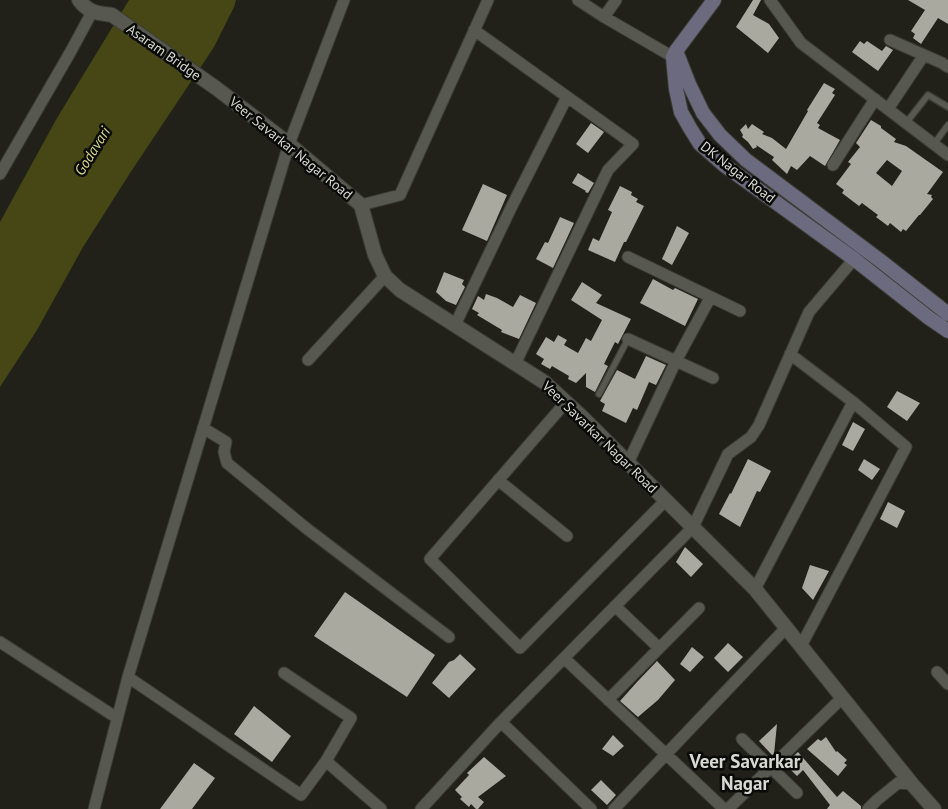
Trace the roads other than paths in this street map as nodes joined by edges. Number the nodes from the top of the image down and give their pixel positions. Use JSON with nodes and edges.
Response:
{"nodes":[{"id":1,"x":79,"y":0,"type":"edge"},
{"id":2,"x":344,"y":0,"type":"edge"},
{"id":3,"x":488,"y":0,"type":"edge"},
{"id":4,"x":578,"y":0,"type":"edge"},
{"id":5,"x":616,"y":0,"type":"edge"},
{"id":6,"x":714,"y":0,"type":"edge"},
{"id":7,"x":770,"y":0,"type":"edge"},
{"id":8,"x":92,"y":12,"type":"junction"},
{"id":9,"x":604,"y":17,"type":"junction"},
{"id":10,"x":474,"y":30,"type":"junction"},
{"id":11,"x":890,"y":40,"type":"dead end"},
{"id":12,"x":674,"y":54,"type":"junction"},
{"id":13,"x":924,"y":55,"type":"junction"},
{"id":14,"x":948,"y":67,"type":"edge"},
{"id":15,"x":216,"y":88,"type":"joint"},
{"id":16,"x":567,"y":97,"type":"junction"},
{"id":17,"x":875,"y":99,"type":"junction"},
{"id":18,"x":948,"y":107,"type":"edge"},
{"id":19,"x":888,"y":109,"type":"junction"},
{"id":20,"x":906,"y":123,"type":"junction"},
{"id":21,"x":948,"y":125,"type":"edge"},
{"id":22,"x":289,"y":144,"type":"junction"},
{"id":23,"x":934,"y":144,"type":"junction"},
{"id":24,"x":948,"y":155,"type":"edge"},
{"id":25,"x":833,"y":165,"type":"dead end"},
{"id":26,"x":0,"y":174,"type":"edge"},
{"id":27,"x":361,"y":204,"type":"junction"},
{"id":28,"x":628,"y":257,"type":"dead end"},
{"id":29,"x":854,"y":259,"type":"junction"},
{"id":30,"x":385,"y":276,"type":"junction"},
{"id":31,"x":710,"y":298,"type":"junction"},
{"id":32,"x":740,"y":311,"type":"dead end"},
{"id":33,"x":948,"y":314,"type":"edge"},
{"id":34,"x":455,"y":325,"type":"junction"},
{"id":35,"x":948,"y":331,"type":"edge"},
{"id":36,"x":628,"y":339,"type":"joint"},
{"id":37,"x":790,"y":354,"type":"junction"},
{"id":38,"x":308,"y":360,"type":"dead end"},
{"id":39,"x":676,"y":361,"type":"junction"},
{"id":40,"x":515,"y":364,"type":"junction"},
{"id":41,"x":713,"y":378,"type":"dead end"},
{"id":42,"x":599,"y":394,"type":"dead end"},
{"id":43,"x":566,"y":402,"type":"junction"},
{"id":44,"x":853,"y":402,"type":"junction"},
{"id":45,"x":203,"y":428,"type":"junction"},
{"id":46,"x":628,"y":463,"type":"junction"},
{"id":47,"x":498,"y":480,"type":"junction"},
{"id":48,"x":666,"y":500,"type":"junction"},
{"id":49,"x":693,"y":527,"type":"junction"},
{"id":50,"x":567,"y":536,"type":"dead end"},
{"id":51,"x":755,"y":588,"type":"junction"},
{"id":52,"x":615,"y":606,"type":"junction"},
{"id":53,"x":699,"y":608,"type":"dead end"},
{"id":54,"x":786,"y":628,"type":"junction"},
{"id":55,"x":450,"y":637,"type":"dead end"},
{"id":56,"x":0,"y":642,"type":"edge"},
{"id":57,"x":801,"y":646,"type":"junction"},
{"id":58,"x":659,"y":648,"type":"junction"},
{"id":59,"x":564,"y":658,"type":"junction"},
{"id":60,"x":937,"y":672,"type":"dead end"},
{"id":61,"x":284,"y":673,"type":"dead end"},
{"id":62,"x":128,"y":677,"type":"junction"},
{"id":63,"x":948,"y":684,"type":"edge"},
{"id":64,"x":842,"y":698,"type":"junction"},
{"id":65,"x":608,"y":700,"type":"junction"},
{"id":66,"x":117,"y":718,"type":"junction"},
{"id":67,"x":501,"y":722,"type":"junction"},
{"id":68,"x":742,"y":739,"type":"dead end"},
{"id":69,"x":666,"y":754,"type":"junction"},
{"id":70,"x":326,"y":761,"type":"junction"},
{"id":71,"x":771,"y":768,"type":"junction"},
{"id":72,"x":912,"y":784,"type":"junction"},
{"id":73,"x":797,"y":793,"type":"dead end"},
{"id":74,"x":94,"y":809,"type":"edge"},
{"id":75,"x":381,"y":809,"type":"edge"},
{"id":76,"x":421,"y":809,"type":"edge"},
{"id":77,"x":591,"y":809,"type":"edge"},
{"id":78,"x":614,"y":809,"type":"edge"},
{"id":79,"x":724,"y":809,"type":"edge"},
{"id":80,"x":728,"y":809,"type":"edge"},
{"id":81,"x":868,"y":809,"type":"edge"},
{"id":82,"x":934,"y":809,"type":"edge"}],
"edges":[{"from":1,"to":8,"type":"street"},
{"from":2,"to":22,"type":"street"},
{"from":3,"to":10,"type":"street"},
{"from":4,"to":9,"type":"street"},
{"from":5,"to":9,"type":"street"},
{"from":6,"to":12,"type":"main road"},
{"from":7,"to":17,"type":"street"},
{"from":8,"to":15,"type":"street","name":"Asaram Bridge"},
{"from":8,"to":26,"type":"street"},
{"from":9,"to":12,"type":"street"},
{"from":10,"to":16,"type":"street"},
{"from":10,"to":27,"type":"street"},
{"from":11,"to":13,"type":"street"},
{"from":12,"to":29,"type":"main road","name":"DK Nagar Road"},
{"from":12,"to":33,"type":"main road","name":"DK Nagar Road"},
{"from":13,"to":14,"type":"street"},
{"from":13,"to":19,"type":"street"},
{"from":15,"to":22,"type":"street","name":"Veer Savarkar Nagar Road"},
{"from":16,"to":34,"type":"street"},
{"from":16,"to":40,"type":"street"},
{"from":17,"to":19,"type":"street"},
{"from":17,"to":25,"type":"street"},
{"from":18,"to":20,"type":"lane"},
{"from":19,"to":20,"type":"street"},
{"from":20,"to":23,"type":"street"},
{"from":21,"to":23,"type":"lane"},
{"from":22,"to":27,"type":"street","name":"Veer Savarkar Nagar Road"},
{"from":22,"to":45,"type":"street"},
{"from":23,"to":24,"type":"street"},
{"from":27,"to":30,"type":"street","name":"Veer Savarkar Nagar Road"},
{"from":28,"to":31,"type":"street"},
{"from":29,"to":35,"type":"main road","name":"DK Nagar Road"},
{"from":29,"to":37,"type":"street"},
{"from":30,"to":34,"type":"street","name":"Veer Savarkar Nagar Road"},
{"from":30,"to":38,"type":"street"},
{"from":31,"to":32,"type":"street"},
{"from":31,"to":39,"type":"street"},
{"from":34,"to":40,"type":"street","name":"Veer Savarkar Nagar Road"},
{"from":36,"to":39,"type":"street"},
{"from":36,"to":42,"type":"lane"},
{"from":37,"to":44,"type":"street"},
{"from":37,"to":49,"type":"street"},
{"from":39,"to":41,"type":"street"},
{"from":39,"to":46,"type":"street"},
{"from":40,"to":43,"type":"street","name":"Veer Savarkar Nagar Road"},
{"from":43,"to":46,"type":"street","name":"Veer Savarkar Nagar Road"},
{"from":43,"to":47,"type":"street"},
{"from":44,"to":51,"type":"street"},
{"from":44,"to":57,"type":"street"},
{"from":45,"to":55,"type":"street"},
{"from":45,"to":62,"type":"street"},
{"from":46,"to":48,"type":"street","name":"Veer Savarkar Nagar Road"},
{"from":47,"to":48,"type":"street"},
{"from":47,"to":50,"type":"street"},
{"from":48,"to":49,"type":"street","name":"Veer Savarkar Nagar Road"},
{"from":49,"to":51,"type":"street","name":"Veer Savarkar Nagar Road"},
{"from":49,"to":52,"type":"street"},
{"from":51,"to":54,"type":"street","name":"Veer Savarkar Nagar Road"},
{"from":52,"to":58,"type":"street"},
{"from":52,"to":59,"type":"street"},
{"from":53,"to":58,"type":"street"},
{"from":54,"to":57,"type":"street","name":"Veer Savarkar Nagar Road"},
{"from":54,"to":69,"type":"street"},
{"from":56,"to":66,"type":"street"},
{"from":57,"to":64,"type":"street","name":"Veer Savarkar Nagar Road"},
{"from":58,"to":65,"type":"street"},
{"from":59,"to":65,"type":"street"},
{"from":59,"to":67,"type":"street"},
{"from":60,"to":63,"type":"street"},
{"from":61,"to":70,"type":"street"},
{"from":62,"to":66,"type":"street"},
{"from":62,"to":70,"type":"street"},
{"from":64,"to":71,"type":"street"},
{"from":64,"to":72,"type":"street","name":"Veer Savarkar Nagar Road"},
{"from":65,"to":69,"type":"street"},
{"from":66,"to":74,"type":"street"},
{"from":67,"to":76,"type":"street"},
{"from":67,"to":77,"type":"street"},
{"from":68,"to":71,"type":"street"},
{"from":69,"to":78,"type":"street"},
{"from":69,"to":79,"type":"street"},
{"from":70,"to":75,"type":"street"},
{"from":71,"to":73,"type":"street"},
{"from":71,"to":80,"type":"street"},
{"from":72,"to":81,"type":"street"},
{"from":72,"to":82,"type":"street","name":"Veer Savarkar Nagar Road"}]}
